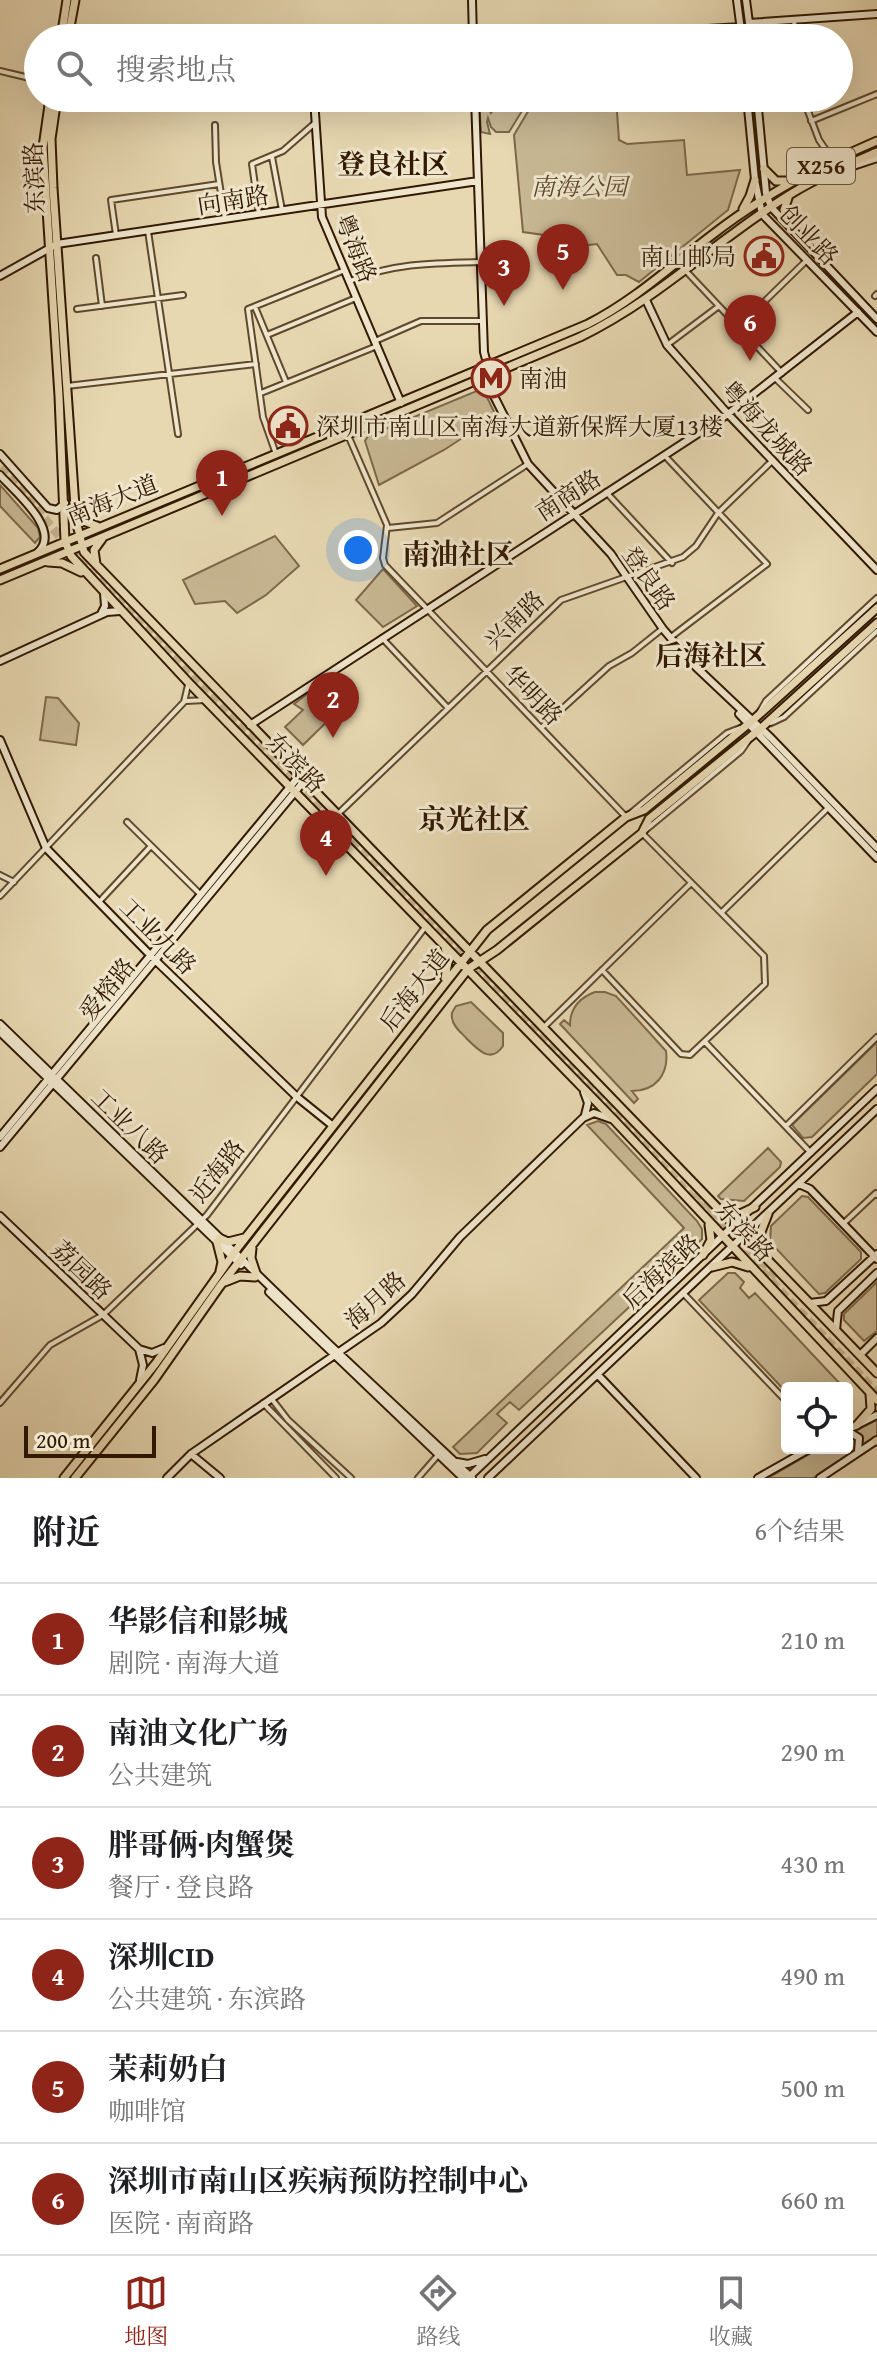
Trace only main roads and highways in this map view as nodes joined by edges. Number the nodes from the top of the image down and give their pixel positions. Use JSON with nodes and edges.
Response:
{"nodes":[{"id":1,"x":67,"y":0,"type":"edge"},
{"id":2,"x":75,"y":0,"type":"edge"},
{"id":3,"x":63,"y":24,"type":"edge"},
{"id":4,"x":71,"y":24,"type":"edge"},
{"id":5,"x":48,"y":112,"type":"edge"},
{"id":6,"x":55,"y":112,"type":"edge"},
{"id":7,"x":877,"y":141,"type":"edge"},
{"id":8,"x":877,"y":152,"type":"edge"},
{"id":9,"x":764,"y":169,"type":"road end"},
{"id":10,"x":795,"y":179,"type":"junction"},
{"id":11,"x":755,"y":180,"type":"road end"},
{"id":12,"x":792,"y":193,"type":"junction"},
{"id":13,"x":736,"y":217,"type":"junction"},
{"id":14,"x":792,"y":229,"type":"road end"},
{"id":15,"x":53,"y":246,"type":"junction"},
{"id":16,"x":74,"y":499,"type":"junction"},
{"id":17,"x":103,"y":525,"type":"junction"},
{"id":18,"x":111,"y":534,"type":"junction"},
{"id":19,"x":78,"y":535,"type":"junction"},
{"id":20,"x":65,"y":541,"type":"junction"},
{"id":21,"x":81,"y":546,"type":"junction"},
{"id":22,"x":68,"y":551,"type":"junction"},
{"id":23,"x":38,"y":564,"type":"junction"},
{"id":24,"x":0,"y":569,"type":"edge"},
{"id":25,"x":102,"y":572,"type":"junction"},
{"id":26,"x":88,"y":577,"type":"junction"},
{"id":27,"x":0,"y":580,"type":"edge"},
{"id":28,"x":877,"y":608,"type":"edge"},
{"id":29,"x":877,"y":623,"type":"edge"},
{"id":30,"x":454,"y":936,"type":"junction"},
{"id":31,"x":481,"y":937,"type":"junction"},
{"id":32,"x":444,"y":945,"type":"junction"},
{"id":33,"x":470,"y":951,"type":"junction"},
{"id":34,"x":491,"y":954,"type":"junction"},
{"id":35,"x":479,"y":961,"type":"junction"},
{"id":36,"x":461,"y":962,"type":"junction"},
{"id":37,"x":468,"y":969,"type":"junction"},
{"id":38,"x":494,"y":976,"type":"junction"},
{"id":39,"x":444,"y":983,"type":"junction"},
{"id":40,"x":481,"y":984,"type":"junction"},
{"id":41,"x":453,"y":988,"type":"junction"},
{"id":42,"x":755,"y":1207,"type":"road end"},
{"id":43,"x":719,"y":1210,"type":"junction"},
{"id":44,"x":768,"y":1214,"type":"road end"},
{"id":45,"x":707,"y":1219,"type":"junction"},
{"id":46,"x":252,"y":1237,"type":"junction"},
{"id":47,"x":703,"y":1255,"type":"road end"},
{"id":48,"x":237,"y":1258,"type":"junction"},
{"id":49,"x":765,"y":1258,"type":"junction"},
{"id":50,"x":712,"y":1267,"type":"road end"},
{"id":51,"x":752,"y":1269,"type":"junction"},
{"id":52,"x":219,"y":1275,"type":"junction"},
{"id":53,"x":220,"y":1286,"type":"junction"},
{"id":54,"x":877,"y":1373,"type":"edge"},
{"id":55,"x":867,"y":1389,"type":"junction"},
{"id":56,"x":877,"y":1400,"type":"edge"},
{"id":57,"x":857,"y":1425,"type":"road end"},
{"id":58,"x":64,"y":1478,"type":"edge"},
{"id":59,"x":75,"y":1478,"type":"edge"}],
"edges":[{"from":1,"to":3,"type":"main road"},
{"from":2,"to":4,"type":"main road"},
{"from":5,"to":15,"type":"main road","name":"东滨路"},
{"from":6,"to":15,"type":"main road","name":"东滨路"},
{"from":7,"to":10,"type":"main road","name":"南海大道","number":"X256"},
{"from":8,"to":12,"type":"main road","name":"南海大道","number":"X256"},
{"from":9,"to":10,"type":"main road"},
{"from":10,"to":13,"type":"main road","name":"南海大道","number":"X256"},
{"from":11,"to":13,"type":"main road"},
{"from":12,"to":14,"type":"main road"},
{"from":12,"to":18,"type":"main road","name":"南海大道","number":"X256"},
{"from":13,"to":17,"type":"main road","name":"南海大道","number":"X256"},
{"from":15,"to":16,"type":"main road","name":"东滨路"},
{"from":15,"to":20,"type":"main road","name":"东滨路"},
{"from":16,"to":17,"type":"main road"},
{"from":16,"to":19,"type":"main road","name":"东滨路"},
{"from":17,"to":19,"type":"main road","name":"南海大道","number":"X256"},
{"from":18,"to":21,"type":"main road","name":"南海大道","number":"X256"},
{"from":18,"to":25,"type":"main road"},
{"from":19,"to":20,"type":"main road","name":"南海大道","number":"X256"},
{"from":19,"to":21,"type":"main road","name":"东滨路"},
{"from":20,"to":22,"type":"main road","name":"东滨路"},
{"from":20,"to":24,"type":"main road","name":"南海大道","number":"X256"},
{"from":21,"to":22,"type":"main road","name":"南海大道","number":"X256"},
{"from":21,"to":25,"type":"main road","name":"东滨路"},
{"from":22,"to":23,"type":"main road","name":"南海大道","number":"X256"},
{"from":22,"to":26,"type":"main road","name":"东滨路"},
{"from":23,"to":26,"type":"main road"},
{"from":23,"to":27,"type":"main road","name":"南海大道","number":"X256"},
{"from":25,"to":30,"type":"main road","name":"东滨路"},
{"from":26,"to":32,"type":"main road","name":"东滨路"},
{"from":28,"to":31,"type":"main road","name":"后海大道"},
{"from":29,"to":34,"type":"main road","name":"后海大道"},
{"from":30,"to":31,"type":"main road"},
{"from":30,"to":33,"type":"main road","name":"东滨路"},
{"from":31,"to":33,"type":"main road","name":"后海大道"},
{"from":32,"to":36,"type":"main road","name":"东滨路"},
{"from":32,"to":39,"type":"main road"},
{"from":33,"to":35,"type":"main road","name":"东滨路"},
{"from":33,"to":36,"type":"main road","name":"后海大道"},
{"from":34,"to":35,"type":"main road","name":"后海大道"},
{"from":34,"to":38,"type":"main road"},
{"from":35,"to":37,"type":"main road","name":"后海大道"},
{"from":35,"to":38,"type":"main road","name":"东滨路"},
{"from":36,"to":37,"type":"main road","name":"东滨路"},
{"from":36,"to":39,"type":"main road","name":"后海大道"},
{"from":37,"to":40,"type":"main road","name":"东滨路"},
{"from":37,"to":41,"type":"main road","name":"后海大道"},
{"from":38,"to":43,"type":"main road","name":"东滨路"},
{"from":39,"to":46,"type":"main road","name":"后海大道"},
{"from":40,"to":41,"type":"main road"},
{"from":40,"to":45,"type":"main road","name":"东滨路"},
{"from":41,"to":46,"type":"main road","name":"后海大道"},
{"from":42,"to":43,"type":"main road"},
{"from":43,"to":49,"type":"main road","name":"东滨路"},
{"from":44,"to":49,"type":"main road"},
{"from":45,"to":47,"type":"main road"},
{"from":45,"to":51,"type":"main road","name":"东滨路"},
{"from":46,"to":48,"type":"main road","name":"后海大道"},
{"from":46,"to":52,"type":"main road"},
{"from":46,"to":53,"type":"main road"},
{"from":48,"to":52,"type":"main road","name":"后海大道"},
{"from":48,"to":53,"type":"main road","name":"后海大道"},
{"from":49,"to":54,"type":"main road","name":"东滨路"},
{"from":50,"to":51,"type":"main road"},
{"from":51,"to":55,"type":"main road","name":"东滨路"},
{"from":52,"to":58,"type":"main road","name":"后海大道"},
{"from":53,"to":59,"type":"main road","name":"后海大道"},
{"from":55,"to":56,"type":"main road","name":"东滨路"},
{"from":55,"to":57,"type":"main road"}]}
